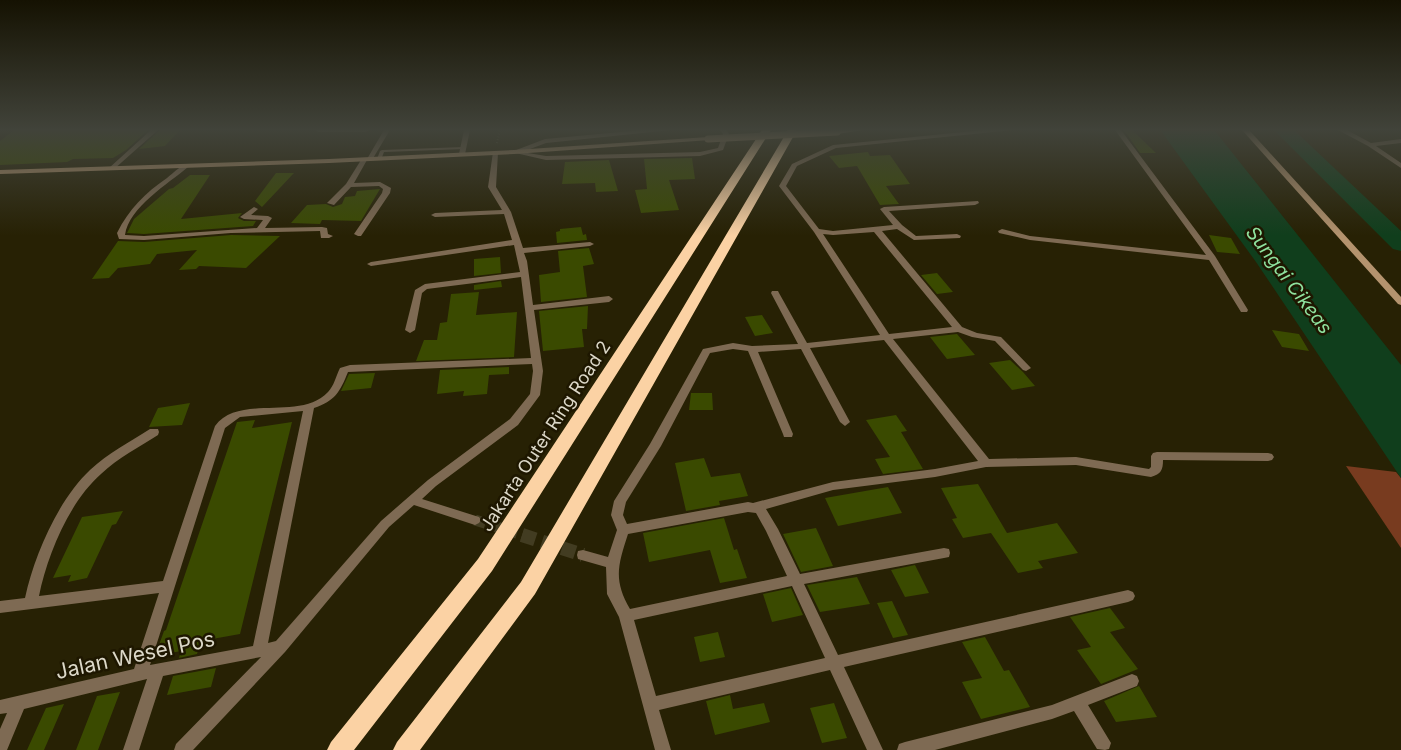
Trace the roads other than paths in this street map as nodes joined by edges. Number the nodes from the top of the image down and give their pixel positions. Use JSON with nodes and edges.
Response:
{"nodes":[{"id":1,"x":115,"y":165,"type":"edge"},
{"id":2,"x":212,"y":165,"type":"edge"},
{"id":3,"x":363,"y":165,"type":"edge"},
{"id":4,"x":494,"y":165,"type":"edge"},
{"id":5,"x":744,"y":165,"type":"edge"},
{"id":6,"x":773,"y":165,"type":"edge"},
{"id":7,"x":794,"y":165,"type":"edge"},
{"id":8,"x":1144,"y":165,"type":"edge"},
{"id":9,"x":1277,"y":165,"type":"edge"},
{"id":10,"x":186,"y":166,"type":"junction"},
{"id":11,"x":111,"y":169,"type":"junction"},
{"id":12,"x":0,"y":172,"type":"edge"},
{"id":13,"x":348,"y":185,"type":"junction"},
{"id":14,"x":331,"y":203,"type":"dead end"},
{"id":15,"x":975,"y":203,"type":"dead end"},
{"id":16,"x":254,"y":209,"type":"dead end"},
{"id":17,"x":507,"y":212,"type":"junction"},
{"id":18,"x":435,"y":215,"type":"dead end"},
{"id":19,"x":899,"y":227,"type":"junction"},
{"id":20,"x":260,"y":230,"type":"junction"},
{"id":21,"x":877,"y":230,"type":"junction"},
{"id":22,"x":817,"y":231,"type":"junction"},
{"id":23,"x":1002,"y":231,"type":"dead end"},
{"id":24,"x":358,"y":234,"type":"dead end"},
{"id":25,"x":329,"y":236,"type":"dead end"},
{"id":26,"x":957,"y":236,"type":"dead end"},
{"id":27,"x":517,"y":242,"type":"junction"},
{"id":28,"x":590,"y":244,"type":"dead end"},
{"id":29,"x":520,"y":251,"type":"junction"},
{"id":30,"x":1212,"y":258,"type":"junction"},
{"id":31,"x":371,"y":264,"type":"dead end"},
{"id":32,"x":524,"y":274,"type":"junction"},
{"id":33,"x":775,"y":293,"type":"dead end"},
{"id":34,"x":609,"y":299,"type":"dead end"},
{"id":35,"x":1401,"y":302,"type":"edge"},
{"id":36,"x":528,"y":308,"type":"junction"},
{"id":37,"x":1244,"y":310,"type":"dead end"},
{"id":38,"x":959,"y":329,"type":"junction"},
{"id":39,"x":410,"y":330,"type":"dead end"},
{"id":40,"x":887,"y":338,"type":"junction"},
{"id":41,"x":805,"y":346,"type":"junction"},
{"id":42,"x":752,"y":349,"type":"junction"},
{"id":43,"x":536,"y":361,"type":"junction"},
{"id":44,"x":1026,"y":368,"type":"dead end"},
{"id":45,"x":309,"y":406,"type":"junction"},
{"id":46,"x":845,"y":422,"type":"dead end"},
{"id":47,"x":154,"y":432,"type":"dead end"},
{"id":48,"x":788,"y":434,"type":"dead end"},
{"id":49,"x":1268,"y":457,"type":"dead end"},
{"id":50,"x":986,"y":463,"type":"junction"},
{"id":51,"x":412,"y":500,"type":"junction"},
{"id":52,"x":755,"y":507,"type":"junction"},
{"id":53,"x":475,"y":520,"type":"tunnel mouth"},
{"id":54,"x":623,"y":530,"type":"junction"},
{"id":55,"x":944,"y":553,"type":"dead end"},
{"id":56,"x":583,"y":555,"type":"tunnel mouth"},
{"id":57,"x":612,"y":564,"type":"junction"},
{"id":58,"x":796,"y":580,"type":"junction"},
{"id":59,"x":169,"y":586,"type":"junction"},
{"id":60,"x":1128,"y":596,"type":"dead end"},
{"id":61,"x":31,"y":604,"type":"junction"},
{"id":62,"x":0,"y":607,"type":"edge"},
{"id":63,"x":626,"y":616,"type":"junction"},
{"id":64,"x":280,"y":647,"type":"junction"},
{"id":65,"x":259,"y":650,"type":"junction"},
{"id":66,"x":836,"y":664,"type":"junction"},
{"id":67,"x":157,"y":670,"type":"junction"},
{"id":68,"x":140,"y":673,"type":"junction"},
{"id":69,"x":1132,"y":681,"type":"dead end"},
{"id":70,"x":1077,"y":701,"type":"junction"},
{"id":71,"x":19,"y":703,"type":"junction"},
{"id":72,"x":652,"y":704,"type":"junction"},
{"id":73,"x":0,"y":707,"type":"edge"},
{"id":74,"x":1103,"y":743,"type":"dead end"},
{"id":75,"x":0,"y":747,"type":"edge"},
{"id":76,"x":131,"y":750,"type":"edge"},
{"id":77,"x":182,"y":750,"type":"edge"},
{"id":78,"x":339,"y":750,"type":"edge"},
{"id":79,"x":405,"y":750,"type":"edge"},
{"id":80,"x":664,"y":750,"type":"edge"},
{"id":81,"x":875,"y":750,"type":"edge"},
{"id":82,"x":905,"y":750,"type":"edge"}],
"edges":[{"from":1,"to":11,"type":"street"},
{"from":2,"to":10,"type":"main road"},
{"from":3,"to":13,"type":"street"},
{"from":4,"to":17,"type":"street"},
{"from":5,"to":78,"type":"highway","name":"Jakarta Outer Ring Road 2"},
{"from":6,"to":79,"type":"highway"},
{"from":7,"to":22,"type":"street"},
{"from":8,"to":30,"type":"street"},
{"from":9,"to":35,"type":"main road"},
{"from":10,"to":11,"type":"main road"},
{"from":10,"to":20,"type":"street"},
{"from":11,"to":12,"type":"main road"},
{"from":13,"to":14,"type":"street"},
{"from":13,"to":24,"type":"street"},
{"from":15,"to":19,"type":"street"},
{"from":16,"to":20,"type":"street"},
{"from":17,"to":18,"type":"street"},
{"from":17,"to":27,"type":"street"},
{"from":19,"to":21,"type":"street"},
{"from":19,"to":26,"type":"street"},
{"from":20,"to":25,"type":"street"},
{"from":21,"to":22,"type":"street"},
{"from":21,"to":38,"type":"street"},
{"from":22,"to":40,"type":"street"},
{"from":23,"to":30,"type":"street"},
{"from":27,"to":29,"type":"street"},
{"from":27,"to":31,"type":"street"},
{"from":28,"to":29,"type":"street"},
{"from":29,"to":32,"type":"street"},
{"from":30,"to":37,"type":"street"},
{"from":32,"to":36,"type":"street"},
{"from":32,"to":39,"type":"street"},
{"from":33,"to":41,"type":"street"},
{"from":34,"to":36,"type":"street"},
{"from":36,"to":43,"type":"street"},
{"from":38,"to":40,"type":"street"},
{"from":38,"to":44,"type":"street"},
{"from":40,"to":41,"type":"street"},
{"from":40,"to":50,"type":"street"},
{"from":41,"to":42,"type":"street"},
{"from":41,"to":46,"type":"street"},
{"from":42,"to":48,"type":"street"},
{"from":42,"to":54,"type":"street"},
{"from":43,"to":45,"type":"street"},
{"from":43,"to":51,"type":"street"},
{"from":45,"to":59,"type":"street"},
{"from":45,"to":65,"type":"street"},
{"from":47,"to":61,"type":"street"},
{"from":49,"to":50,"type":"street"},
{"from":50,"to":52,"type":"street"},
{"from":51,"to":53,"type":"street"},
{"from":51,"to":64,"type":"street"},
{"from":52,"to":54,"type":"street"},
{"from":52,"to":58,"type":"street"},
{"from":54,"to":57,"type":"street"},
{"from":55,"to":58,"type":"street"},
{"from":56,"to":57,"type":"street"},
{"from":57,"to":63,"type":"street"},
{"from":58,"to":63,"type":"street"},
{"from":58,"to":66,"type":"street"},
{"from":59,"to":61,"type":"street"},
{"from":59,"to":68,"type":"street"},
{"from":60,"to":66,"type":"street"},
{"from":61,"to":62,"type":"street"},
{"from":63,"to":72,"type":"street"},
{"from":64,"to":65,"type":"street","name":"Jalan Wesel Pos"},
{"from":64,"to":77,"type":"street"},
{"from":65,"to":67,"type":"street","name":"Jalan Wesel Pos"},
{"from":66,"to":72,"type":"street"},
{"from":66,"to":81,"type":"street"},
{"from":67,"to":68,"type":"street","name":"Jalan Wesel Pos"},
{"from":67,"to":76,"type":"street"},
{"from":68,"to":71,"type":"street","name":"Jalan Wesel Pos"},
{"from":69,"to":70,"type":"street"},
{"from":70,"to":74,"type":"street"},
{"from":70,"to":82,"type":"street"},
{"from":71,"to":73,"type":"street","name":"Jalan Wesel Pos"},
{"from":71,"to":75,"type":"street"},
{"from":72,"to":80,"type":"street"}]}
